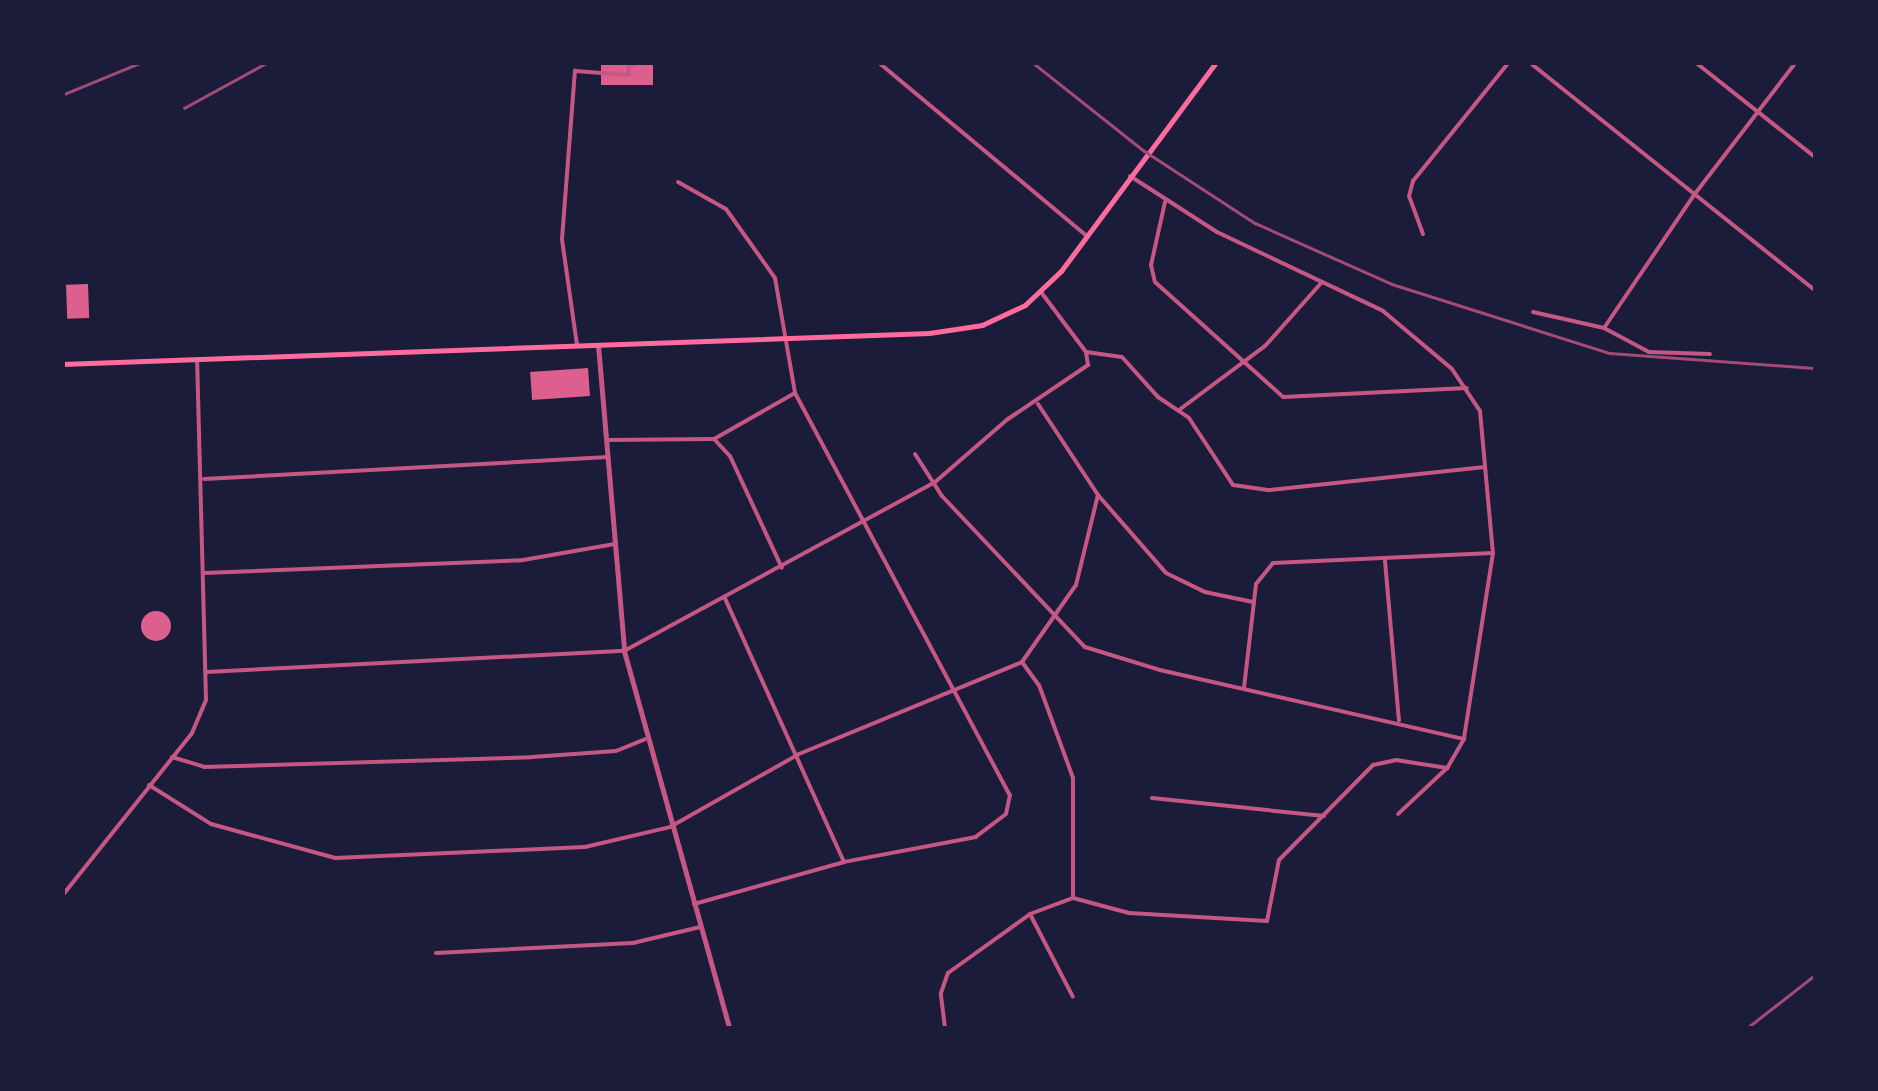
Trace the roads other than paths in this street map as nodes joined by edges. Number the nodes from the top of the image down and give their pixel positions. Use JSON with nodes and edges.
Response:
{"nodes":[{"id":1,"x":640,"y":62,"type":"edge"},
{"id":2,"x":878,"y":62,"type":"edge"},
{"id":3,"x":1216,"y":62,"type":"edge"},
{"id":4,"x":1509,"y":62,"type":"edge"},
{"id":5,"x":1529,"y":62,"type":"edge"},
{"id":6,"x":1695,"y":62,"type":"edge"},
{"id":7,"x":1796,"y":62,"type":"edge"},
{"id":8,"x":628,"y":64,"type":"edge"},
{"id":9,"x":1760,"y":114,"type":"junction"},
{"id":10,"x":1816,"y":158,"type":"edge"},
{"id":11,"x":1130,"y":176,"type":"junction"},
{"id":12,"x":678,"y":182,"type":"dead end"},
{"id":13,"x":1694,"y":195,"type":"junction"},
{"id":14,"x":1164,"y":202,"type":"junction"},
{"id":15,"x":1423,"y":234,"type":"dead end"},
{"id":16,"x":1087,"y":236,"type":"junction"},
{"id":17,"x":1322,"y":282,"type":"junction"},
{"id":18,"x":1041,"y":292,"type":"junction"},
{"id":19,"x":1816,"y":292,"type":"edge"},
{"id":20,"x":1534,"y":312,"type":"dead end"},
{"id":21,"x":1604,"y":328,"type":"junction"},
{"id":22,"x":787,"y":338,"type":"junction"},
{"id":23,"x":577,"y":345,"type":"junction"},
{"id":24,"x":598,"y":345,"type":"junction"},
{"id":25,"x":1086,"y":352,"type":"junction"},
{"id":26,"x":1710,"y":354,"type":"dead end"},
{"id":27,"x":1248,"y":359,"type":"junction"},
{"id":28,"x":197,"y":361,"type":"junction"},
{"id":29,"x":62,"y":364,"type":"edge"},
{"id":30,"x":1467,"y":388,"type":"junction"},
{"id":31,"x":794,"y":393,"type":"junction"},
{"id":32,"x":1037,"y":402,"type":"junction"},
{"id":33,"x":1179,"y":410,"type":"junction"},
{"id":34,"x":714,"y":439,"type":"junction"},
{"id":35,"x":607,"y":440,"type":"junction"},
{"id":36,"x":915,"y":454,"type":"dead end"},
{"id":37,"x":608,"y":458,"type":"junction"},
{"id":38,"x":1485,"y":467,"type":"junction"},
{"id":39,"x":202,"y":479,"type":"junction"},
{"id":40,"x":934,"y":482,"type":"junction"},
{"id":41,"x":1098,"y":495,"type":"junction"},
{"id":42,"x":867,"y":523,"type":"junction"},
{"id":43,"x":616,"y":544,"type":"junction"},
{"id":44,"x":1493,"y":552,"type":"junction"},
{"id":45,"x":1384,"y":561,"type":"junction"},
{"id":46,"x":782,"y":568,"type":"junction"},
{"id":47,"x":204,"y":573,"type":"junction"},
{"id":48,"x":724,"y":598,"type":"junction"},
{"id":49,"x":1252,"y":602,"type":"junction"},
{"id":50,"x":1056,"y":622,"type":"junction"},
{"id":51,"x":624,"y":651,"type":"junction"},
{"id":52,"x":1022,"y":662,"type":"junction"},
{"id":53,"x":206,"y":672,"type":"junction"},
{"id":54,"x":954,"y":688,"type":"junction"},
{"id":55,"x":1244,"y":688,"type":"junction"},
{"id":56,"x":1400,"y":722,"type":"junction"},
{"id":57,"x":645,"y":739,"type":"junction"},
{"id":58,"x":1464,"y":739,"type":"junction"},
{"id":59,"x":798,"y":754,"type":"junction"},
{"id":60,"x":172,"y":758,"type":"junction"},
{"id":61,"x":1448,"y":768,"type":"junction"},
{"id":62,"x":150,"y":786,"type":"junction"},
{"id":63,"x":1152,"y":798,"type":"dead end"},
{"id":64,"x":1398,"y":814,"type":"dead end"},
{"id":65,"x":1324,"y":816,"type":"junction"},
{"id":66,"x":670,"y":827,"type":"junction"},
{"id":67,"x":844,"y":862,"type":"junction"},
{"id":68,"x":62,"y":896,"type":"edge"},
{"id":69,"x":1074,"y":898,"type":"junction"},
{"id":70,"x":693,"y":905,"type":"junction"},
{"id":71,"x":1030,"y":914,"type":"junction"},
{"id":72,"x":700,"y":927,"type":"junction"},
{"id":73,"x":436,"y":953,"type":"dead end"},
{"id":74,"x":1073,"y":997,"type":"dead end"},
{"id":75,"x":730,"y":1028,"type":"edge"},
{"id":76,"x":793,"y":1028,"type":"edge"},
{"id":77,"x":825,"y":1028,"type":"edge"},
{"id":78,"x":945,"y":1028,"type":"edge"}],
"edges":[{"from":1,"to":8,"type":"street"},
{"from":2,"to":16,"type":"street"},
{"from":3,"to":11,"type":"main road"},
{"from":4,"to":15,"type":"street"},
{"from":5,"to":13,"type":"street"},
{"from":6,"to":9,"type":"street"},
{"from":7,"to":9,"type":"street"},
{"from":8,"to":23,"type":"street"},
{"from":9,"to":10,"type":"street"},
{"from":9,"to":13,"type":"street"},
{"from":11,"to":14,"type":"street"},
{"from":11,"to":16,"type":"main road"},
{"from":12,"to":22,"type":"street"},
{"from":13,"to":19,"type":"street"},
{"from":13,"to":21,"type":"street"},
{"from":14,"to":17,"type":"street"},
{"from":14,"to":27,"type":"street"},
{"from":16,"to":18,"type":"main road"},
{"from":17,"to":27,"type":"street"},
{"from":17,"to":30,"type":"street"},
{"from":18,"to":22,"type":"main road"},
{"from":18,"to":25,"type":"street"},
{"from":20,"to":21,"type":"street"},
{"from":21,"to":26,"type":"street"},
{"from":22,"to":24,"type":"main road"},
{"from":22,"to":31,"type":"street"},
{"from":23,"to":24,"type":"main road"},
{"from":23,"to":28,"type":"main road"},
{"from":24,"to":35,"type":"street"},
{"from":25,"to":32,"type":"street"},
{"from":25,"to":33,"type":"street"},
{"from":27,"to":30,"type":"street"},
{"from":27,"to":33,"type":"street"},
{"from":28,"to":29,"type":"main road"},
{"from":28,"to":39,"type":"street"},
{"from":30,"to":38,"type":"street"},
{"from":31,"to":34,"type":"street"},
{"from":31,"to":42,"type":"street"},
{"from":32,"to":40,"type":"street"},
{"from":32,"to":41,"type":"street"},
{"from":33,"to":38,"type":"street"},
{"from":34,"to":35,"type":"street"},
{"from":34,"to":46,"type":"street"},
{"from":35,"to":37,"type":"street"},
{"from":36,"to":40,"type":"street"},
{"from":37,"to":39,"type":"street"},
{"from":37,"to":43,"type":"street"},
{"from":38,"to":44,"type":"street"},
{"from":39,"to":47,"type":"street"},
{"from":40,"to":42,"type":"street"},
{"from":40,"to":50,"type":"street"},
{"from":41,"to":49,"type":"street"},
{"from":41,"to":50,"type":"street"},
{"from":42,"to":46,"type":"street"},
{"from":42,"to":54,"type":"street"},
{"from":43,"to":47,"type":"street"},
{"from":43,"to":51,"type":"street"},
{"from":44,"to":45,"type":"street"},
{"from":44,"to":58,"type":"street"},
{"from":45,"to":49,"type":"street"},
{"from":45,"to":56,"type":"street"},
{"from":46,"to":48,"type":"street"},
{"from":47,"to":53,"type":"street"},
{"from":48,"to":51,"type":"street"},
{"from":48,"to":59,"type":"street"},
{"from":49,"to":55,"type":"street"},
{"from":50,"to":52,"type":"street"},
{"from":50,"to":55,"type":"street"},
{"from":51,"to":53,"type":"street"},
{"from":51,"to":57,"type":"street"},
{"from":52,"to":54,"type":"street"},
{"from":52,"to":69,"type":"street"},
{"from":53,"to":60,"type":"street"},
{"from":54,"to":59,"type":"street"},
{"from":54,"to":67,"type":"street"},
{"from":55,"to":56,"type":"street"},
{"from":56,"to":58,"type":"street"},
{"from":57,"to":60,"type":"street"},
{"from":57,"to":66,"type":"street"},
{"from":58,"to":61,"type":"street"},
{"from":59,"to":66,"type":"street"},
{"from":59,"to":67,"type":"street"},
{"from":60,"to":62,"type":"street"},
{"from":61,"to":64,"type":"street"},
{"from":61,"to":65,"type":"street"},
{"from":62,"to":66,"type":"street"},
{"from":62,"to":68,"type":"street"},
{"from":63,"to":65,"type":"street"},
{"from":65,"to":69,"type":"street"},
{"from":66,"to":70,"type":"street"},
{"from":67,"to":70,"type":"street"},
{"from":69,"to":71,"type":"street"},
{"from":70,"to":72,"type":"street"},
{"from":71,"to":74,"type":"street"},
{"from":71,"to":78,"type":"street"},
{"from":72,"to":73,"type":"street"},
{"from":72,"to":75,"type":"street"},
{"from":76,"to":77,"type":"street"}]}
